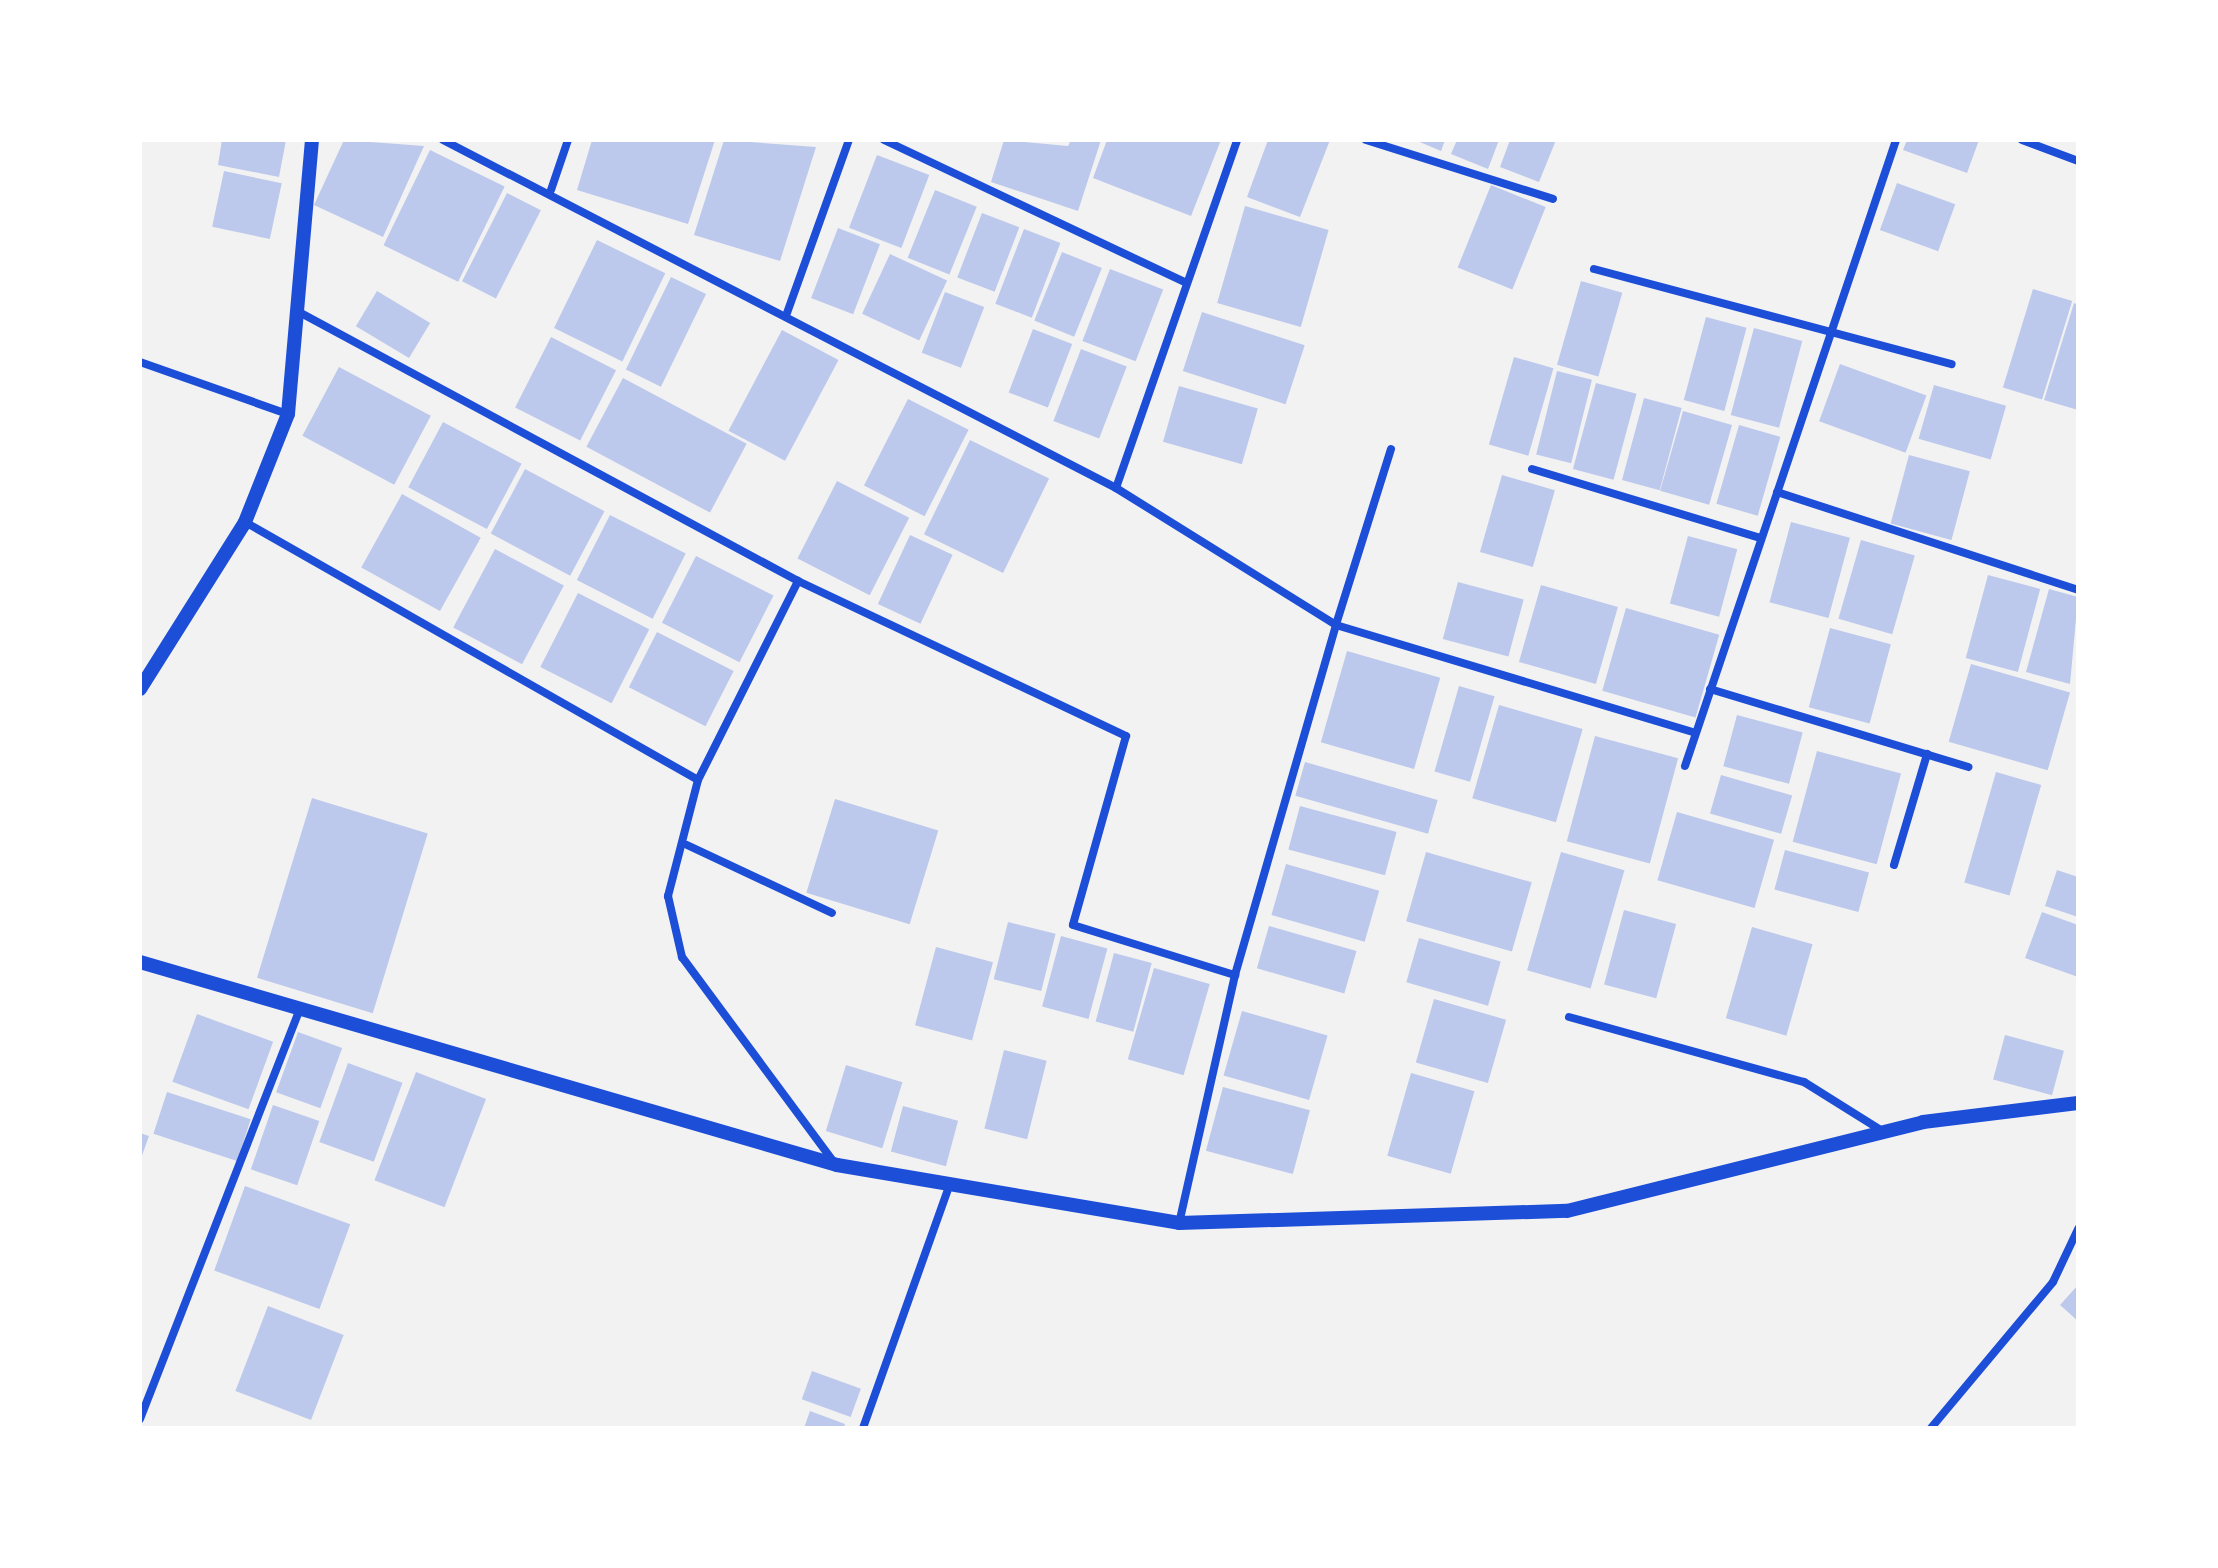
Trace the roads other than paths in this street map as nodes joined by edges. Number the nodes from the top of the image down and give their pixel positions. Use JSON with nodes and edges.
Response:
{"nodes":[{"id":1,"x":312,"y":140,"type":"edge"},
{"id":2,"x":443,"y":140,"type":"edge"},
{"id":3,"x":568,"y":140,"type":"edge"},
{"id":4,"x":849,"y":140,"type":"edge"},
{"id":5,"x":884,"y":140,"type":"edge"},
{"id":6,"x":1237,"y":140,"type":"edge"},
{"id":7,"x":1366,"y":140,"type":"edge"},
{"id":8,"x":1896,"y":140,"type":"edge"},
{"id":9,"x":2022,"y":140,"type":"edge"},
{"id":10,"x":2078,"y":161,"type":"edge"},
{"id":11,"x":551,"y":190,"type":"junction"},
{"id":12,"x":1553,"y":199,"type":"dead end"},
{"id":13,"x":1594,"y":269,"type":"dead end"},
{"id":14,"x":1186,"y":283,"type":"junction"},
{"id":15,"x":299,"y":312,"type":"junction"},
{"id":16,"x":787,"y":313,"type":"junction"},
{"id":17,"x":1831,"y":332,"type":"junction"},
{"id":18,"x":140,"y":362,"type":"edge"},
{"id":19,"x":1952,"y":364,"type":"dead end"},
{"id":20,"x":288,"y":414,"type":"junction"},
{"id":21,"x":1391,"y":449,"type":"dead end"},
{"id":22,"x":1532,"y":469,"type":"dead end"},
{"id":23,"x":1116,"y":488,"type":"junction"},
{"id":24,"x":1777,"y":492,"type":"junction"},
{"id":25,"x":245,"y":522,"type":"junction"},
{"id":26,"x":1761,"y":538,"type":"junction"},
{"id":27,"x":798,"y":581,"type":"junction"},
{"id":28,"x":2078,"y":590,"type":"edge"},
{"id":29,"x":1336,"y":625,"type":"junction"},
{"id":30,"x":140,"y":689,"type":"edge"},
{"id":31,"x":1710,"y":689,"type":"junction"},
{"id":32,"x":1695,"y":733,"type":"junction"},
{"id":33,"x":1927,"y":754,"type":"junction"},
{"id":34,"x":1685,"y":766,"type":"dead end"},
{"id":35,"x":1968,"y":767,"type":"dead end"},
{"id":36,"x":698,"y":780,"type":"junction"},
{"id":37,"x":687,"y":845,"type":"junction"},
{"id":38,"x":1894,"y":865,"type":"dead end"},
{"id":39,"x":832,"y":913,"type":"dead end"},
{"id":40,"x":140,"y":962,"type":"edge"},
{"id":41,"x":1235,"y":975,"type":"junction"},
{"id":42,"x":298,"y":1013,"type":"junction"},
{"id":43,"x":1569,"y":1017,"type":"dead end"},
{"id":44,"x":2078,"y":1103,"type":"edge"},
{"id":45,"x":1884,"y":1132,"type":"junction"},
{"id":46,"x":837,"y":1165,"type":"junction"},
{"id":47,"x":950,"y":1184,"type":"junction"},
{"id":48,"x":1179,"y":1223,"type":"junction"},
{"id":49,"x":2078,"y":1229,"type":"edge"},
{"id":50,"x":140,"y":1419,"type":"edge"},
{"id":51,"x":863,"y":1428,"type":"edge"},
{"id":52,"x":1931,"y":1428,"type":"edge"}],
"edges":[{"from":1,"to":15,"type":"street"},
{"from":2,"to":11,"type":"street"},
{"from":3,"to":11,"type":"street"},
{"from":4,"to":16,"type":"street"},
{"from":5,"to":14,"type":"street"},
{"from":6,"to":14,"type":"street"},
{"from":7,"to":12,"type":"street"},
{"from":8,"to":17,"type":"street"},
{"from":9,"to":10,"type":"street"},
{"from":11,"to":16,"type":"street"},
{"from":13,"to":17,"type":"street"},
{"from":14,"to":23,"type":"street"},
{"from":15,"to":20,"type":"street"},
{"from":15,"to":27,"type":"street"},
{"from":16,"to":23,"type":"street"},
{"from":17,"to":19,"type":"street"},
{"from":17,"to":24,"type":"street"},
{"from":18,"to":20,"type":"street"},
{"from":20,"to":25,"type":"street"},
{"from":21,"to":29,"type":"street"},
{"from":22,"to":26,"type":"street"},
{"from":23,"to":29,"type":"street"},
{"from":24,"to":26,"type":"street"},
{"from":24,"to":28,"type":"street"},
{"from":25,"to":30,"type":"street"},
{"from":25,"to":36,"type":"street"},
{"from":26,"to":31,"type":"street"},
{"from":27,"to":36,"type":"street"},
{"from":27,"to":41,"type":"street"},
{"from":29,"to":32,"type":"street"},
{"from":29,"to":41,"type":"street"},
{"from":31,"to":32,"type":"street"},
{"from":31,"to":33,"type":"street"},
{"from":32,"to":34,"type":"street"},
{"from":33,"to":35,"type":"street"},
{"from":33,"to":38,"type":"street"},
{"from":36,"to":37,"type":"street"},
{"from":37,"to":39,"type":"street"},
{"from":37,"to":46,"type":"street"},
{"from":40,"to":42,"type":"street"},
{"from":41,"to":48,"type":"street"},
{"from":42,"to":46,"type":"street"},
{"from":42,"to":50,"type":"street"},
{"from":43,"to":45,"type":"street"},
{"from":44,"to":45,"type":"street"},
{"from":45,"to":48,"type":"street"},
{"from":46,"to":47,"type":"street"},
{"from":47,"to":48,"type":"street"},
{"from":47,"to":51,"type":"street"},
{"from":49,"to":52,"type":"street"}]}
